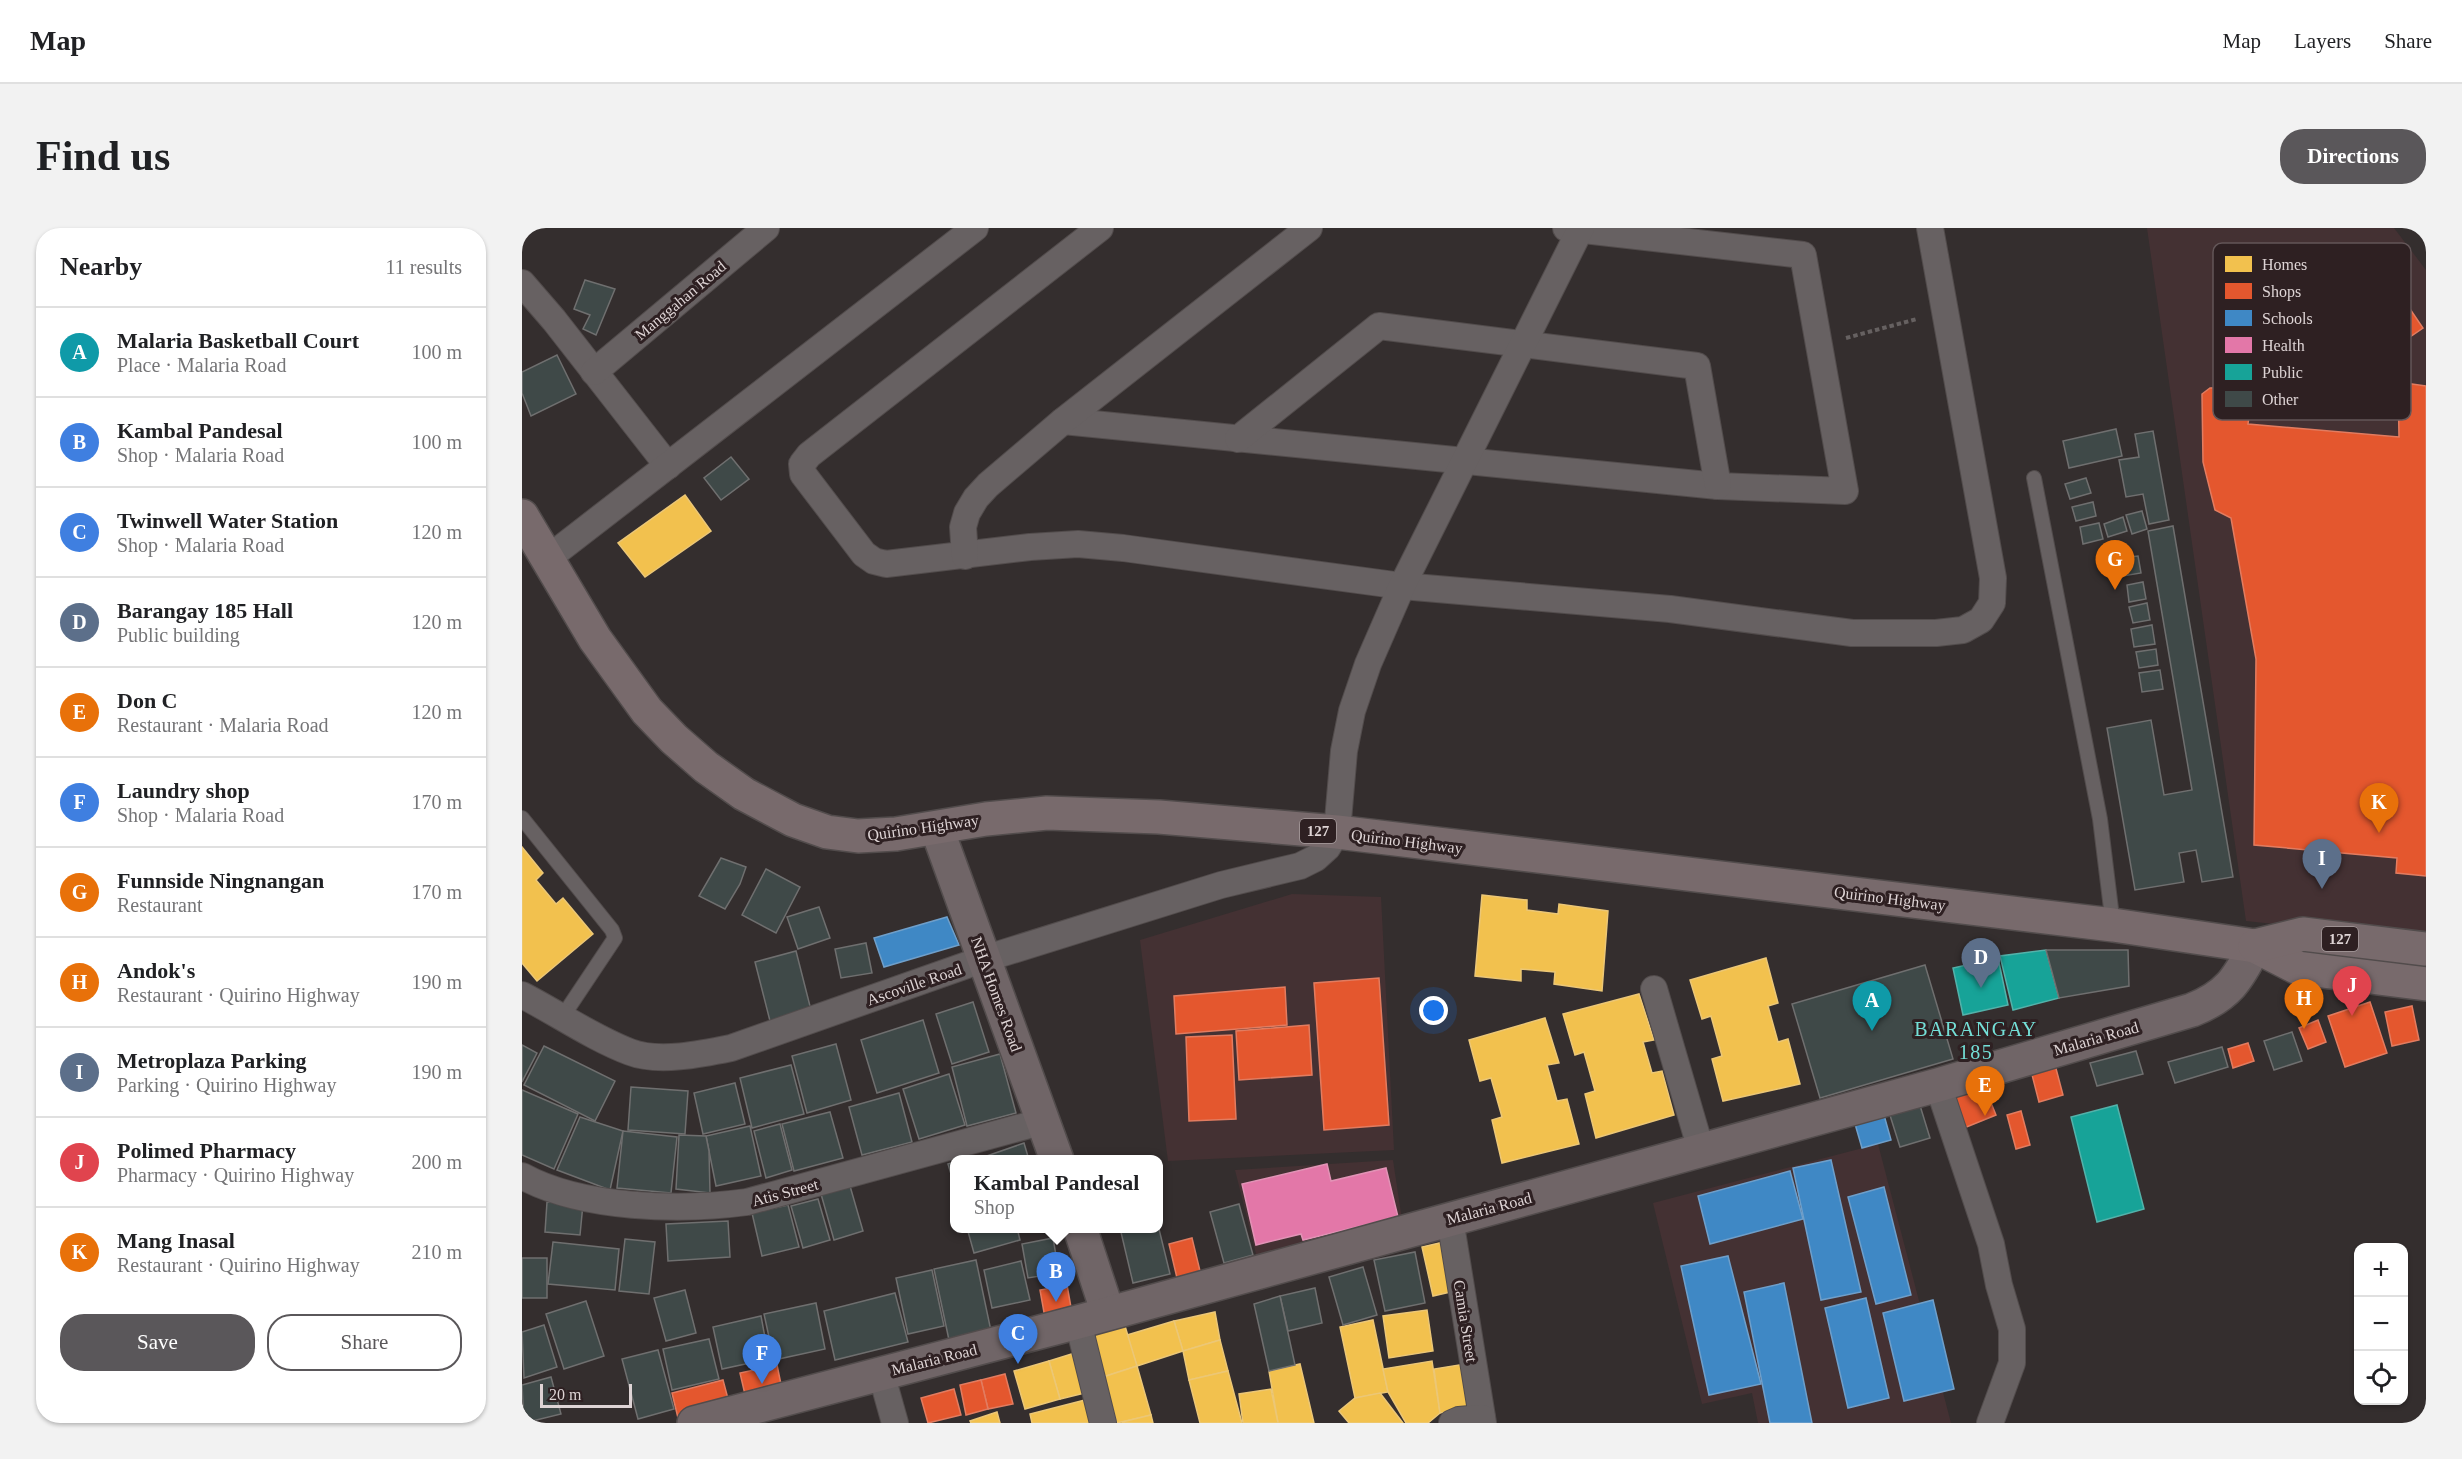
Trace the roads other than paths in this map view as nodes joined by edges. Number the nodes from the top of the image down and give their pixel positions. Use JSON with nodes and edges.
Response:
{"nodes":[{"id":1,"x":766,"y":228,"type":"edge"},
{"id":2,"x":975,"y":228,"type":"edge"},
{"id":3,"x":1100,"y":228,"type":"edge"},
{"id":4,"x":1309,"y":228,"type":"edge"},
{"id":5,"x":1930,"y":228,"type":"edge"},
{"id":6,"x":1575,"y":229,"type":"edge"},
{"id":7,"x":522,"y":283,"type":"edge"},
{"id":8,"x":1521,"y":344,"type":"junction"},
{"id":9,"x":594,"y":372,"type":"junction"},
{"id":10,"x":1064,"y":421,"type":"junction"},
{"id":11,"x":1238,"y":439,"type":"junction"},
{"id":12,"x":1463,"y":462,"type":"junction"},
{"id":13,"x":668,"y":466,"type":"junction"},
{"id":14,"x":2034,"y":478,"type":"dead end"},
{"id":15,"x":1718,"y":486,"type":"junction"},
{"id":16,"x":522,"y":516,"type":"edge"},
{"id":17,"x":965,"y":556,"type":"junction"},
{"id":18,"x":547,"y":559,"type":"junction"},
{"id":19,"x":1402,"y":586,"type":"junction"},
{"id":20,"x":522,"y":818,"type":"edge"},
{"id":21,"x":937,"y":829,"type":"junction"},
{"id":22,"x":1337,"y":832,"type":"junction"},
{"id":23,"x":2113,"y":925,"type":"junction"},
{"id":24,"x":2255,"y":946,"type":"junction"},
{"id":25,"x":2426,"y":949,"type":"edge"},
{"id":26,"x":984,"y":959,"type":"junction"},
{"id":27,"x":2426,"y":984,"type":"edge"},
{"id":28,"x":1654,"y":989,"type":"dead end"},
{"id":29,"x":522,"y":995,"type":"edge"},
{"id":30,"x":563,"y":1016,"type":"junction"},
{"id":31,"x":1938,"y":1085,"type":"junction"},
{"id":32,"x":1044,"y":1121,"type":"junction"},
{"id":33,"x":1701,"y":1150,"type":"junction"},
{"id":34,"x":1055,"y":1155,"type":"edge"},
{"id":35,"x":522,"y":1176,"type":"edge"},
{"id":36,"x":1450,"y":1219,"type":"junction"},
{"id":37,"x":1081,"y":1233,"type":"edge"},
{"id":38,"x":1093,"y":1318,"type":"junction"},
{"id":39,"x":881,"y":1373,"type":"junction"},
{"id":40,"x":1483,"y":1421,"type":"edge"},
{"id":41,"x":694,"y":1423,"type":"edge"},
{"id":42,"x":895,"y":1423,"type":"edge"},
{"id":43,"x":1103,"y":1423,"type":"edge"},
{"id":44,"x":1452,"y":1423,"type":"edge"},
{"id":45,"x":1990,"y":1423,"type":"edge"}],
"edges":[{"from":1,"to":9,"type":"street","name":"Manggahan Road"},
{"from":2,"to":13,"type":"street"},
{"from":3,"to":17,"type":"street"},
{"from":4,"to":10,"type":"street"},
{"from":5,"to":19,"type":"street"},
{"from":6,"to":8,"type":"street"},
{"from":6,"to":15,"type":"street"},
{"from":7,"to":9,"type":"street"},
{"from":8,"to":11,"type":"street"},
{"from":8,"to":12,"type":"street"},
{"from":8,"to":15,"type":"street"},
{"from":9,"to":13,"type":"street"},
{"from":10,"to":11,"type":"street"},
{"from":10,"to":17,"type":"street"},
{"from":11,"to":12,"type":"street"},
{"from":12,"to":15,"type":"street"},
{"from":12,"to":19,"type":"street"},
{"from":13,"to":18,"type":"street"},
{"from":14,"to":23,"type":"lane"},
{"from":16,"to":18,"type":"main road","name":"Quirino Highway","number":"127"},
{"from":17,"to":19,"type":"street"},
{"from":18,"to":21,"type":"main road","name":"Quirino Highway","number":"127"},
{"from":19,"to":22,"type":"street"},
{"from":20,"to":30,"type":"lane"},
{"from":21,"to":22,"type":"main road","name":"Quirino Highway","number":"127"},
{"from":21,"to":26,"type":"main road","name":"NHA Homes Road"},
{"from":22,"to":23,"type":"main road","name":"Quirino Highway","number":"127"},
{"from":22,"to":26,"type":"street","name":"Ascoville Road"},
{"from":23,"to":24,"type":"main road","name":"Quirino Highway","number":"127"},
{"from":24,"to":25,"type":"main road","name":"Quirino Highway","number":"127"},
{"from":24,"to":27,"type":"main road","name":"Quirino Highway","number":"127"},
{"from":24,"to":31,"type":"main road","name":"Malaria Road"},
{"from":26,"to":30,"type":"street","name":"Ascoville Road"},
{"from":26,"to":32,"type":"main road","name":"NHA Homes Road"},
{"from":28,"to":33,"type":"street"},
{"from":29,"to":30,"type":"street","name":"Ascoville Road"},
{"from":31,"to":33,"type":"main road","name":"Malaria Road"},
{"from":31,"to":45,"type":"street"},
{"from":32,"to":34,"type":"main road","name":"NHA Homes Road"},
{"from":32,"to":35,"type":"street","name":"Atis Street"},
{"from":33,"to":36,"type":"main road","name":"Malaria Road"},
{"from":36,"to":38,"type":"main road","name":"Malaria Road"},
{"from":36,"to":40,"type":"street","name":"Camia Street"},
{"from":37,"to":38,"type":"main road"},
{"from":38,"to":39,"type":"main road","name":"Malaria Road"},
{"from":38,"to":43,"type":"street"},
{"from":39,"to":41,"type":"main road","name":"Malaria Road"},
{"from":39,"to":42,"type":"street"},
{"from":40,"to":44,"type":"street"}]}
